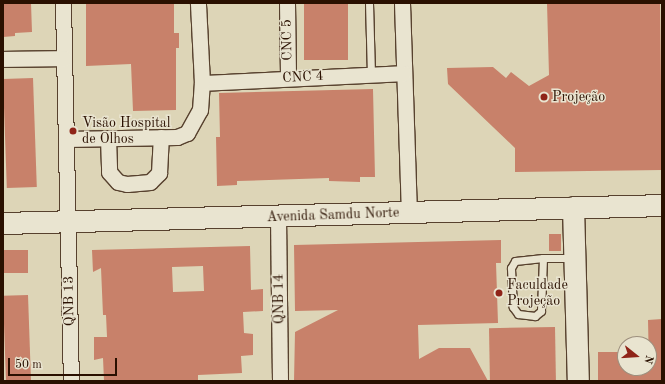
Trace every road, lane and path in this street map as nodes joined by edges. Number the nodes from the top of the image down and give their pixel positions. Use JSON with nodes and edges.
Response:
{"nodes":[{"id":1,"x":63,"y":3,"type":"edge"},
{"id":2,"x":198,"y":3,"type":"edge"},
{"id":3,"x":287,"y":3,"type":"edge"},
{"id":4,"x":369,"y":3,"type":"edge"},
{"id":5,"x":402,"y":3,"type":"edge"},
{"id":6,"x":64,"y":58,"type":"junction"},
{"id":7,"x":3,"y":59,"type":"edge"},
{"id":8,"x":404,"y":72,"type":"junction"},
{"id":9,"x":371,"y":74,"type":"junction"},
{"id":10,"x":288,"y":77,"type":"junction"},
{"id":11,"x":202,"y":83,"type":"junction"},
{"id":12,"x":161,"y":137,"type":"junction"},
{"id":13,"x":108,"y":138,"type":"junction"},
{"id":14,"x":66,"y":139,"type":"junction"},
{"id":15,"x":662,"y":205,"type":"edge"},
{"id":16,"x":573,"y":207,"type":"junction"},
{"id":17,"x":410,"y":212,"type":"junction"},
{"id":18,"x":278,"y":216,"type":"junction"},
{"id":19,"x":68,"y":221,"type":"junction"},
{"id":20,"x":3,"y":222,"type":"edge"},
{"id":21,"x":543,"y":258,"type":"junction"},
{"id":22,"x":574,"y":258,"type":"junction"},
{"id":23,"x":71,"y":381,"type":"edge"},
{"id":24,"x":280,"y":381,"type":"edge"},
{"id":25,"x":578,"y":381,"type":"edge"}],
"edges":[{"from":1,"to":6,"type":"street","name":"QNB 13"},
{"from":2,"to":11,"type":"street"},
{"from":3,"to":10,"type":"street","name":"CNC 5"},
{"from":4,"to":9,"type":"lane"},
{"from":5,"to":8,"type":"street"},
{"from":6,"to":7,"type":"street"},
{"from":6,"to":14,"type":"street","name":"QNB 13"},
{"from":8,"to":9,"type":"street","name":"CNC 4"},
{"from":8,"to":17,"type":"street"},
{"from":9,"to":10,"type":"street","name":"CNC 4"},
{"from":10,"to":11,"type":"street","name":"CNC 4"},
{"from":11,"to":12,"type":"street"},
{"from":12,"to":13,"type":"street"},
{"from":12,"to":13,"type":"street"},
{"from":13,"to":14,"type":"street"},
{"from":14,"to":19,"type":"street","name":"QNB 13"},
{"from":15,"to":16,"type":"main road","name":"Avenida Samdu Norte"},
{"from":16,"to":17,"type":"main road","name":"Avenida Samdu Norte"},
{"from":16,"to":22,"type":"main road"},
{"from":17,"to":18,"type":"main road","name":"Avenida Samdu Norte"},
{"from":18,"to":19,"type":"main road","name":"Avenida Samdu Norte"},
{"from":18,"to":24,"type":"street","name":"QNB 14"},
{"from":19,"to":20,"type":"main road","name":"Avenida Samdu Norte"},
{"from":19,"to":23,"type":"street","name":"QNB 13"},
{"from":21,"to":21,"type":"lane"},
{"from":21,"to":22,"type":"lane"},
{"from":22,"to":25,"type":"main road"}]}
